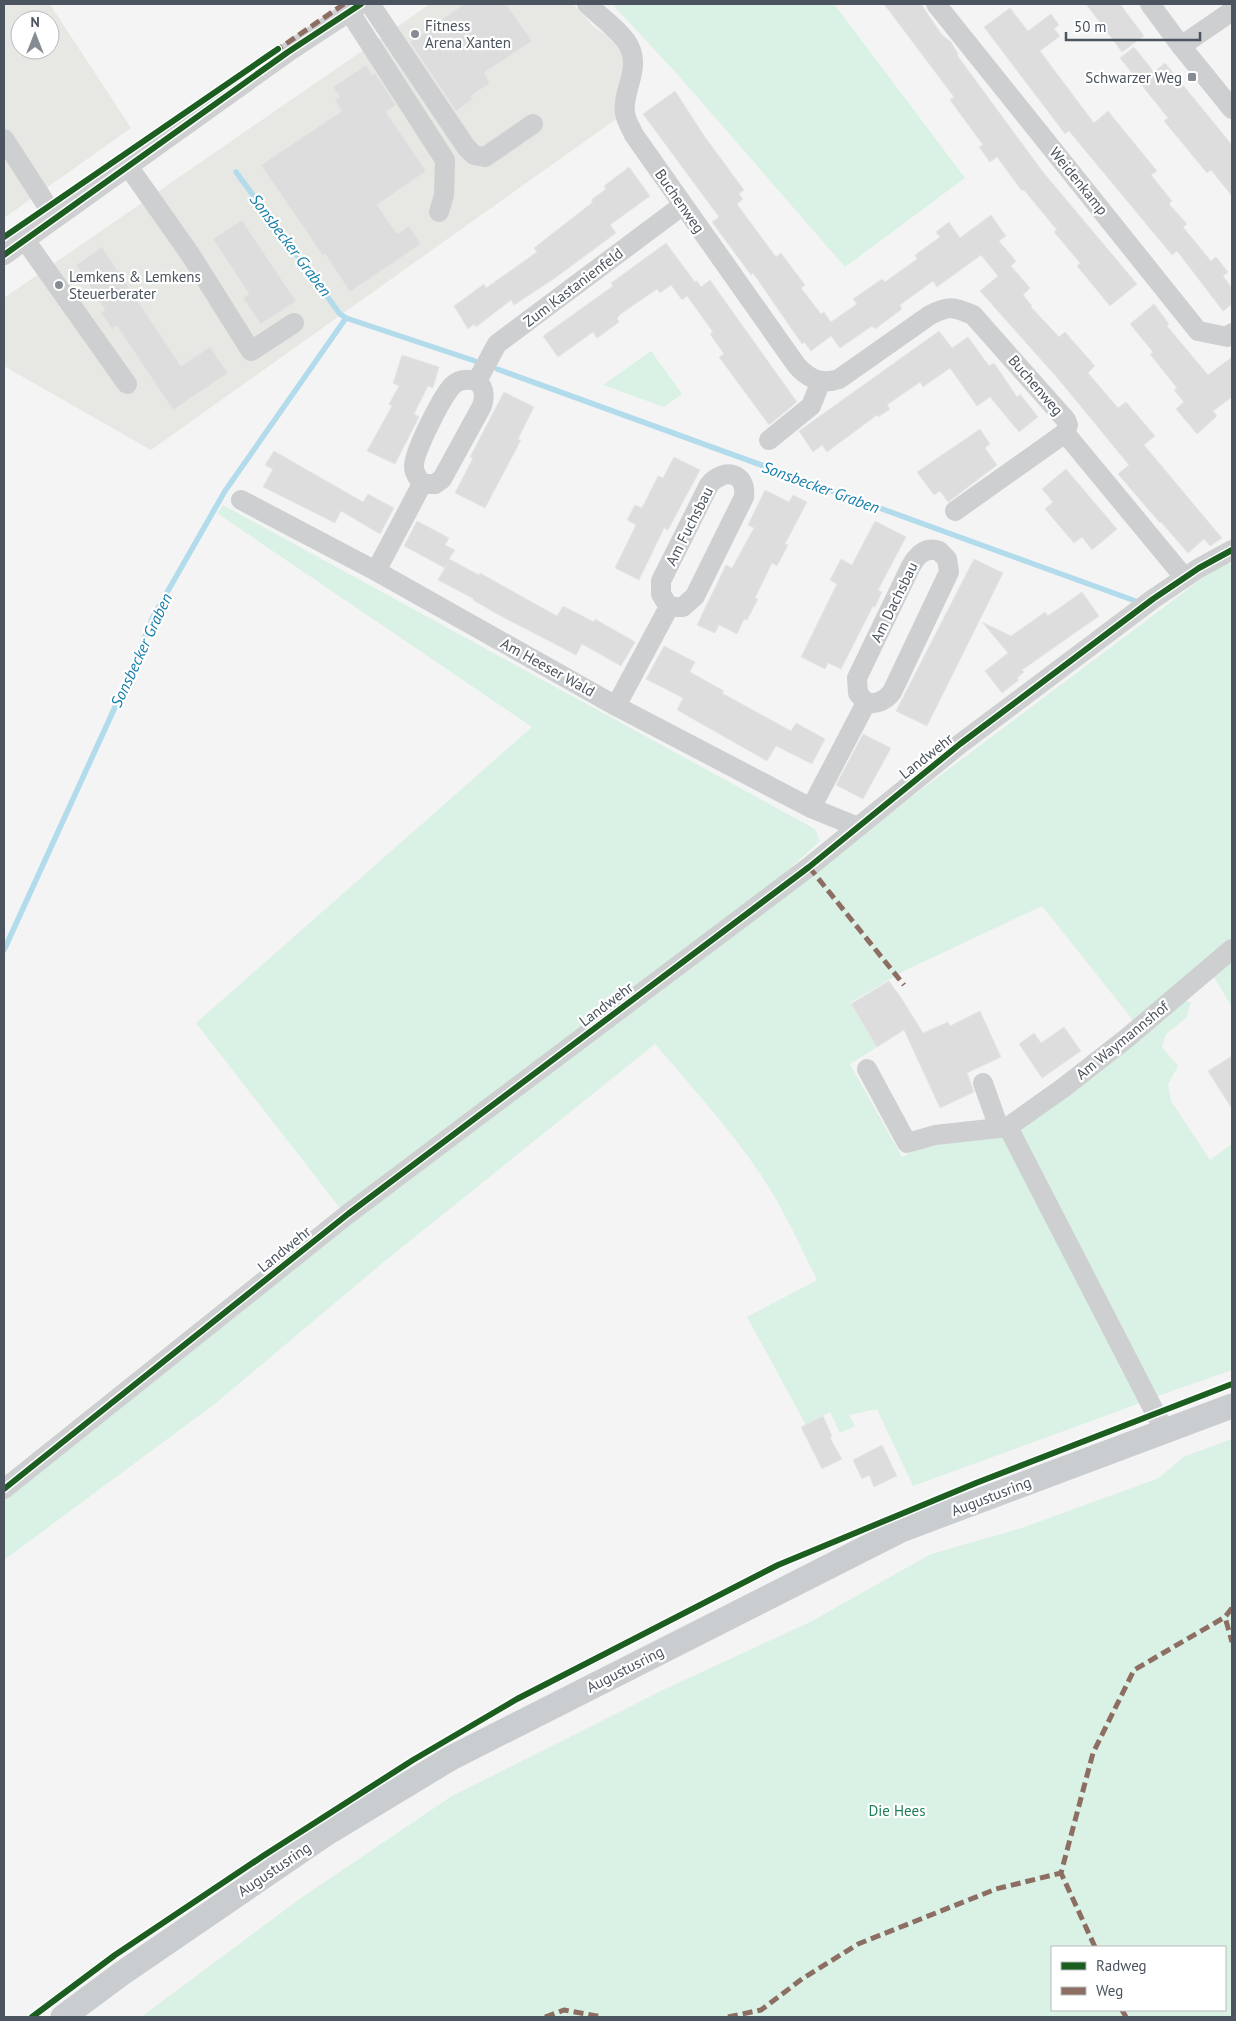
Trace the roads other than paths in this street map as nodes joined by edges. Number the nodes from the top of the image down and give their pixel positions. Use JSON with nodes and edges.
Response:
{"nodes":[{"id":1,"x":370,"y":4,"type":"edge"},
{"id":2,"x":587,"y":4,"type":"edge"},
{"id":3,"x":936,"y":4,"type":"edge"},
{"id":4,"x":1150,"y":4,"type":"edge"},
{"id":5,"x":355,"y":8,"type":"edge"},
{"id":6,"x":1232,"y":11,"type":"edge"},
{"id":7,"x":1181,"y":46,"type":"junction"},
{"id":8,"x":1232,"y":109,"type":"edge"},
{"id":9,"x":533,"y":124,"type":"dead end"},
{"id":10,"x":4,"y":139,"type":"edge"},
{"id":11,"x":128,"y":166,"type":"junction"},
{"id":12,"x":683,"y":205,"type":"junction"},
{"id":13,"x":439,"y":212,"type":"dead end"},
{"id":14,"x":55,"y":218,"type":"junction"},
{"id":15,"x":25,"y":240,"type":"junction"},
{"id":16,"x":4,"y":255,"type":"edge"},
{"id":17,"x":294,"y":323,"type":"dead end"},
{"id":18,"x":1232,"y":333,"type":"edge"},
{"id":19,"x":478,"y":381,"type":"junction"},
{"id":20,"x":821,"y":381,"type":"junction"},
{"id":21,"x":127,"y":384,"type":"dead end"},
{"id":22,"x":1065,"y":433,"type":"junction"},
{"id":23,"x":769,"y":440,"type":"dead end"},
{"id":24,"x":422,"y":484,"type":"junction"},
{"id":25,"x":241,"y":500,"type":"dead end"},
{"id":26,"x":955,"y":511,"type":"dead end"},
{"id":27,"x":1232,"y":550,"type":"edge"},
{"id":28,"x":376,"y":571,"type":"junction"},
{"id":29,"x":1184,"y":577,"type":"junction"},
{"id":30,"x":669,"y":607,"type":"junction"},
{"id":31,"x":866,"y":703,"type":"junction"},
{"id":32,"x":616,"y":706,"type":"junction"},
{"id":33,"x":811,"y":808,"type":"junction"},
{"id":34,"x":858,"y":827,"type":"junction"},
{"id":35,"x":1232,"y":948,"type":"edge"},
{"id":36,"x":867,"y":1069,"type":"dead end"},
{"id":37,"x":983,"y":1083,"type":"dead end"},
{"id":38,"x":1003,"y":1127,"type":"junction"},
{"id":39,"x":1232,"y":1406,"type":"edge"},
{"id":40,"x":1164,"y":1430,"type":"junction"},
{"id":41,"x":4,"y":1489,"type":"edge"},
{"id":42,"x":63,"y":2017,"type":"edge"}],
"edges":[{"from":1,"to":9,"type":"street"},
{"from":2,"to":12,"type":"street","name":"Buchenweg"},
{"from":3,"to":18,"type":"street","name":"Weidenkamp"},
{"from":4,"to":7,"type":"street"},
{"from":5,"to":11,"type":"street"},
{"from":5,"to":13,"type":"street"},
{"from":6,"to":7,"type":"street"},
{"from":7,"to":8,"type":"street"},
{"from":10,"to":14,"type":"street"},
{"from":11,"to":14,"type":"street"},
{"from":11,"to":17,"type":"street"},
{"from":12,"to":19,"type":"street","name":"Zum Kastanienfeld"},
{"from":12,"to":20,"type":"street","name":"Buchenweg"},
{"from":14,"to":15,"type":"street"},
{"from":15,"to":16,"type":"street"},
{"from":15,"to":21,"type":"street"},
{"from":19,"to":24,"type":"street"},
{"from":19,"to":24,"type":"street"},
{"from":20,"to":22,"type":"street","name":"Buchenweg"},
{"from":20,"to":23,"type":"street"},
{"from":22,"to":26,"type":"street","name":"Buchenweg"},
{"from":22,"to":29,"type":"street","name":"Buchenweg"},
{"from":24,"to":28,"type":"street"},
{"from":25,"to":28,"type":"street","name":"Am Heeser Wald"},
{"from":27,"to":29,"type":"street","name":"Landwehr"},
{"from":28,"to":32,"type":"street","name":"Am Heeser Wald"},
{"from":29,"to":34,"type":"street","name":"Landwehr"},
{"from":30,"to":30,"type":"street","name":"Am Fuchsbau"},
{"from":30,"to":32,"type":"street"},
{"from":31,"to":31,"type":"street","name":"Am Dachsbau"},
{"from":31,"to":33,"type":"street"},
{"from":32,"to":33,"type":"street","name":"Am Heeser Wald"},
{"from":33,"to":34,"type":"street","name":"Am Heeser Wald"},
{"from":34,"to":41,"type":"street","name":"Landwehr"},
{"from":35,"to":38,"type":"street","name":"Am Waymannshof"},
{"from":36,"to":38,"type":"street"},
{"from":37,"to":38,"type":"street"},
{"from":38,"to":40,"type":"street"},
{"from":39,"to":40,"type":"main road","name":"Augustusring"},
{"from":40,"to":42,"type":"main road","name":"Augustusring"}]}
